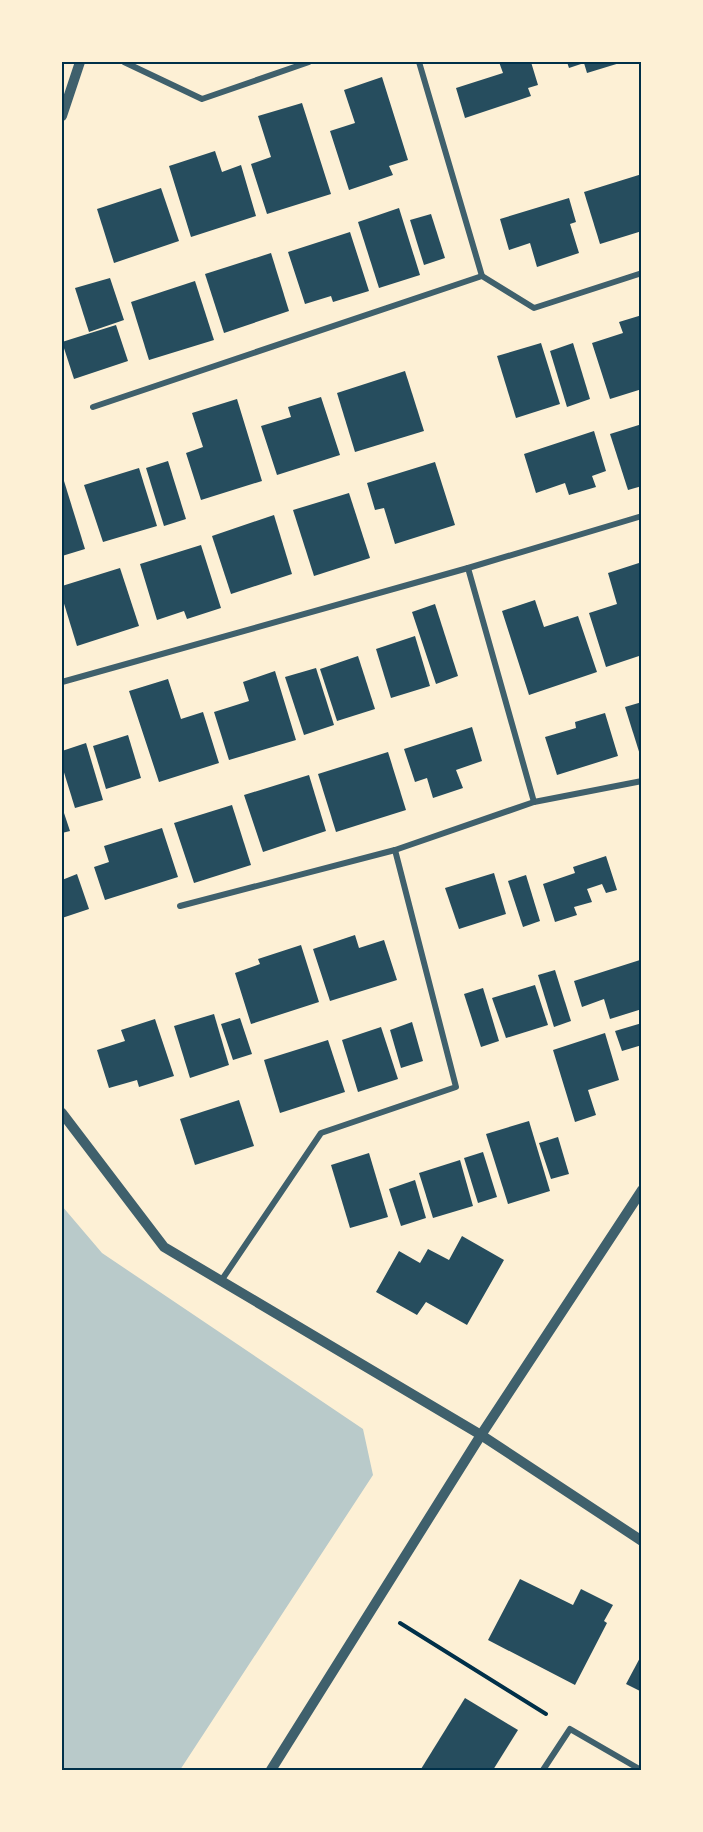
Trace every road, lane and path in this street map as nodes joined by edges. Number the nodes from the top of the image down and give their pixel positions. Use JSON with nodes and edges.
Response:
{"nodes":[{"id":1,"x":80,"y":62,"type":"edge"},
{"id":2,"x":124,"y":62,"type":"edge"},
{"id":3,"x":309,"y":62,"type":"edge"},
{"id":4,"x":419,"y":62,"type":"edge"},
{"id":5,"x":62,"y":116,"type":"edge"},
{"id":6,"x":642,"y":273,"type":"edge"},
{"id":7,"x":482,"y":276,"type":"junction"},
{"id":8,"x":93,"y":407,"type":"dead end"},
{"id":9,"x":642,"y":516,"type":"edge"},
{"id":10,"x":468,"y":568,"type":"junction"},
{"id":11,"x":62,"y":682,"type":"edge"},
{"id":12,"x":642,"y":781,"type":"edge"},
{"id":13,"x":534,"y":802,"type":"junction"},
{"id":14,"x":395,"y":850,"type":"junction"},
{"id":15,"x":180,"y":906,"type":"dead end"},
{"id":16,"x":62,"y":1113,"type":"edge"},
{"id":17,"x":642,"y":1190,"type":"edge"},
{"id":18,"x":221,"y":1281,"type":"junction"},
{"id":19,"x":482,"y":1435,"type":"junction"},
{"id":20,"x":642,"y":1541,"type":"edge"},
{"id":21,"x":374,"y":1606,"type":"junction"},
{"id":22,"x":570,"y":1729,"type":"junction"},
{"id":23,"x":271,"y":1770,"type":"edge"},
{"id":24,"x":543,"y":1770,"type":"edge"},
{"id":25,"x":640,"y":1770,"type":"edge"}],
"edges":[{"from":1,"to":5,"type":"street"},
{"from":2,"to":3,"type":"street"},
{"from":4,"to":7,"type":"street"},
{"from":6,"to":7,"type":"street"},
{"from":7,"to":8,"type":"street"},
{"from":9,"to":10,"type":"street"},
{"from":10,"to":11,"type":"street"},
{"from":10,"to":13,"type":"street"},
{"from":12,"to":13,"type":"street"},
{"from":13,"to":14,"type":"street"},
{"from":14,"to":15,"type":"street"},
{"from":14,"to":18,"type":"street"},
{"from":16,"to":18,"type":"street"},
{"from":17,"to":19,"type":"street"},
{"from":18,"to":19,"type":"street"},
{"from":19,"to":20,"type":"street"},
{"from":19,"to":21,"type":"street"},
{"from":21,"to":22,"type":"path"},
{"from":21,"to":23,"type":"street"},
{"from":22,"to":24,"type":"street"},
{"from":22,"to":25,"type":"street"}]}
